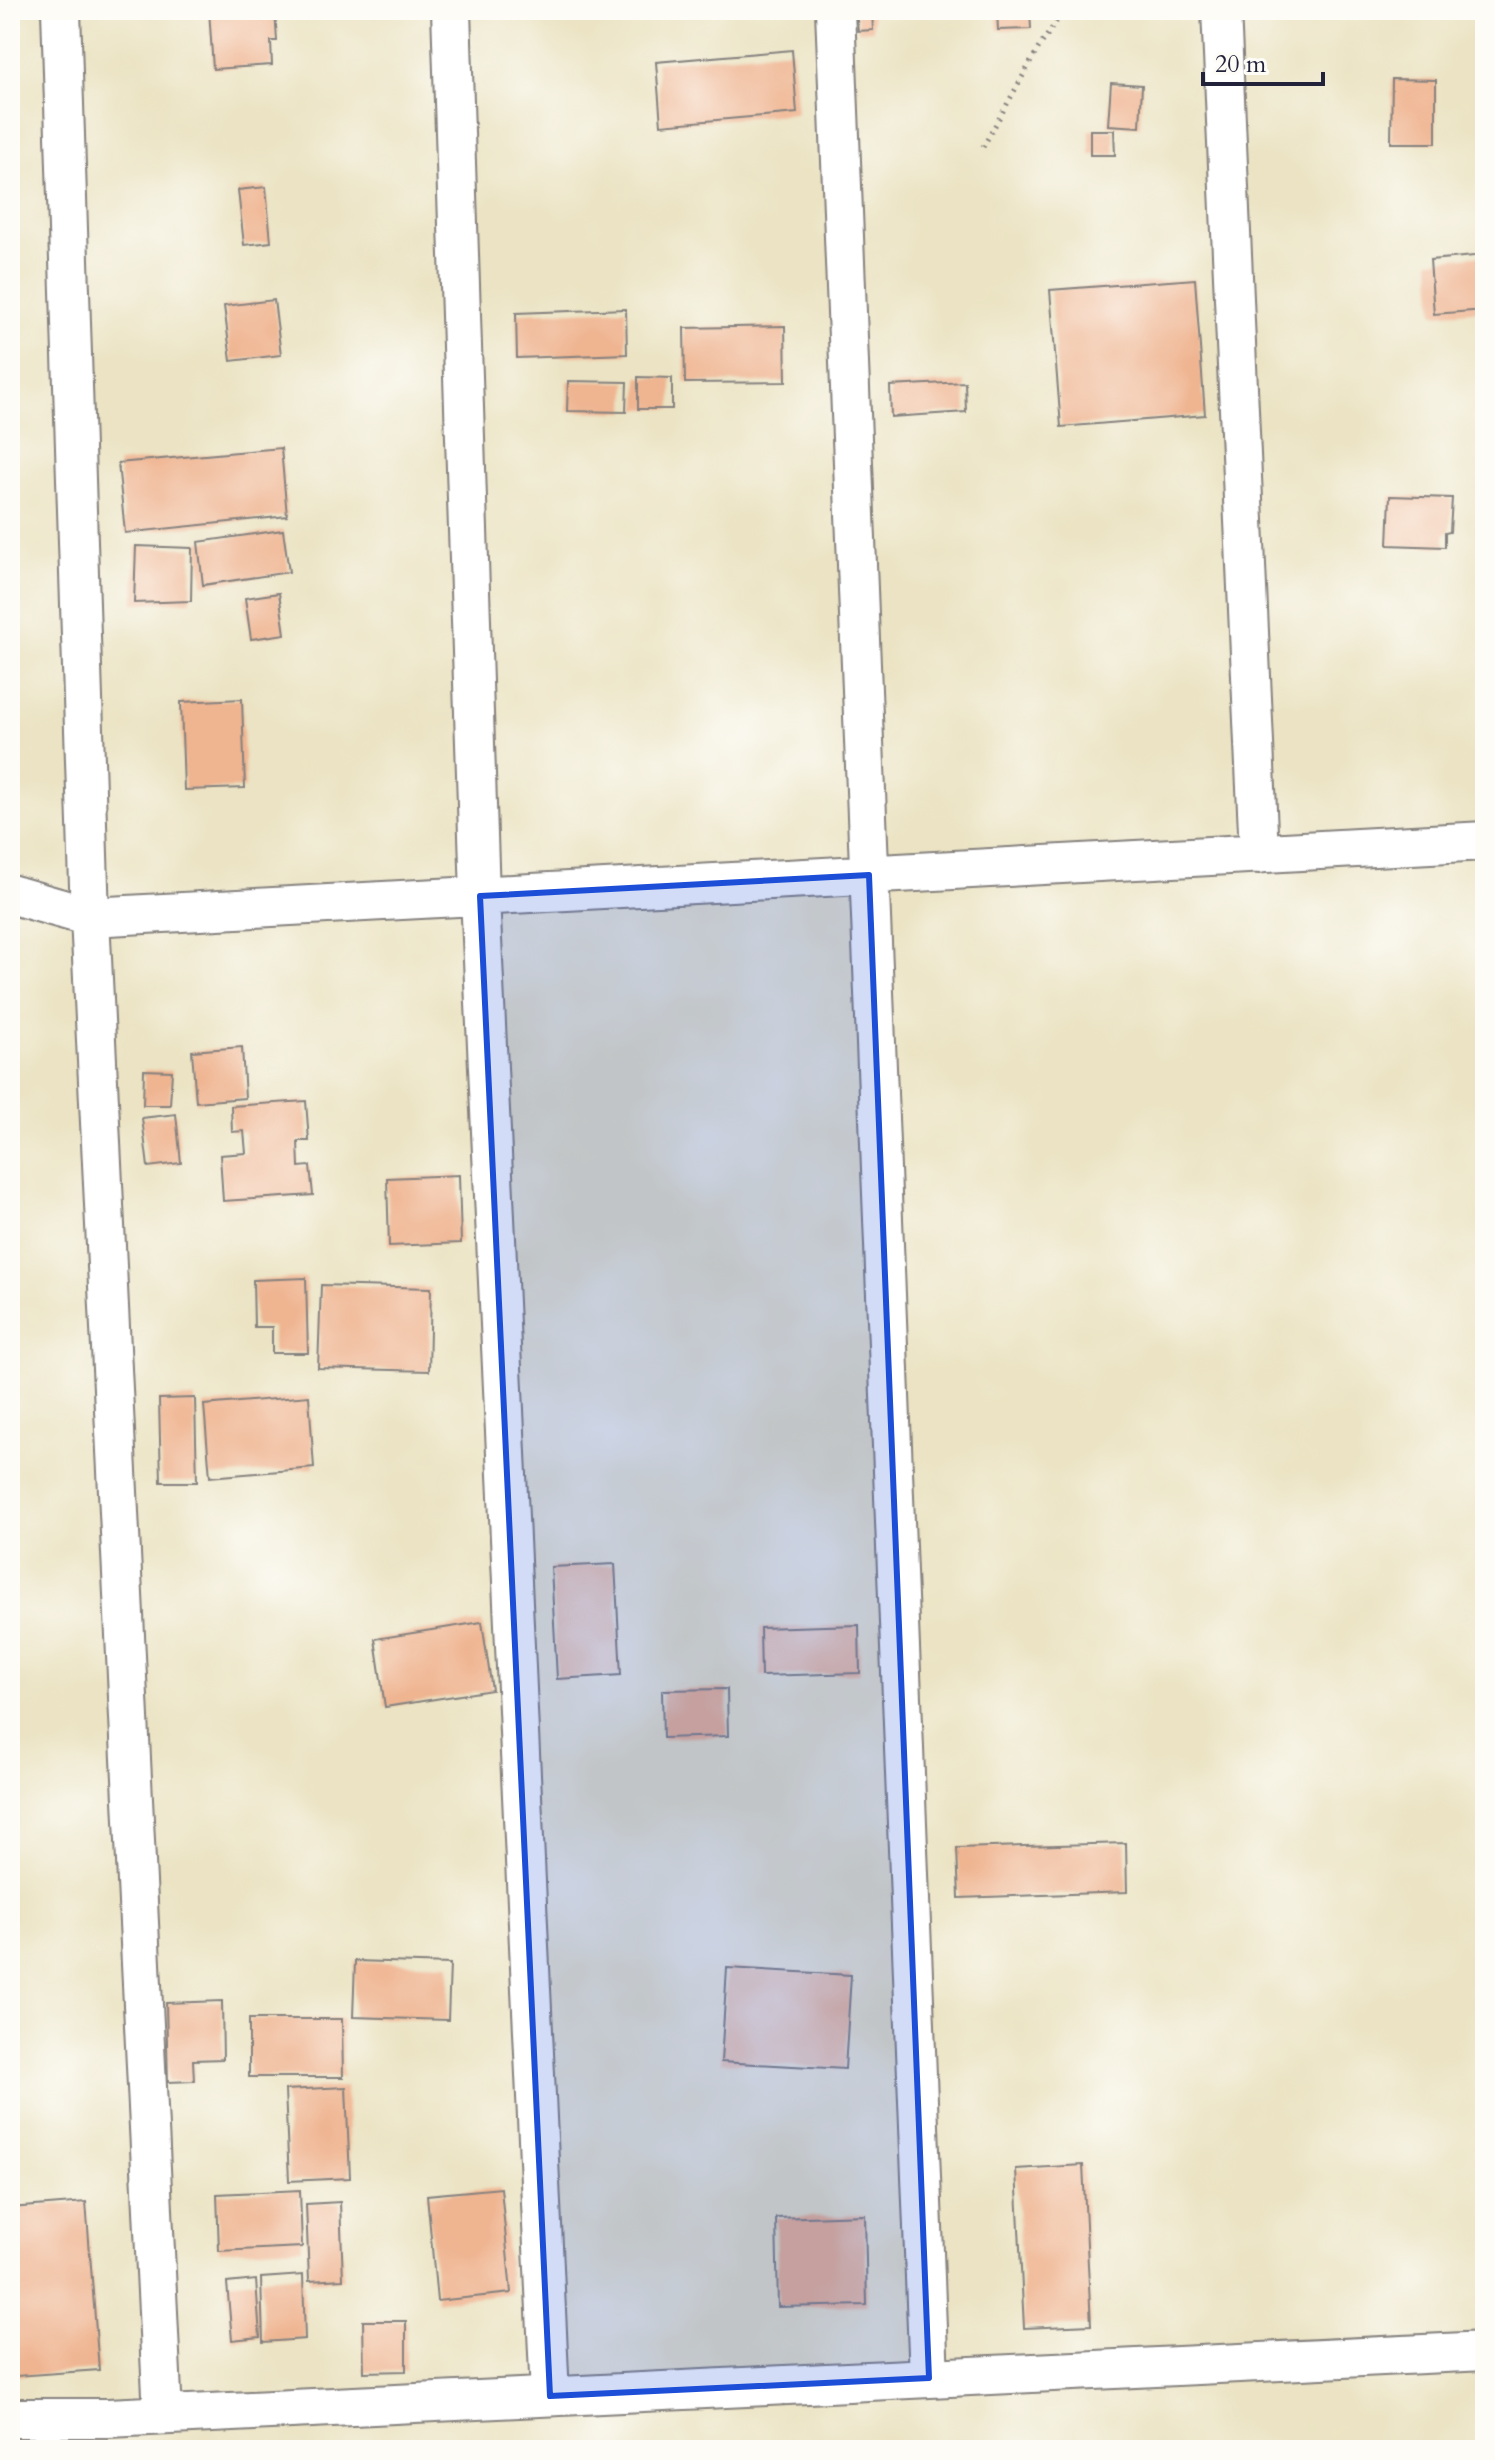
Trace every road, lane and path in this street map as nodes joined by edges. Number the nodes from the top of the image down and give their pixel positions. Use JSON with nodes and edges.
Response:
{"nodes":[{"id":1,"x":61,"y":10,"type":"edge"},
{"id":2,"x":451,"y":10,"type":"edge"},
{"id":3,"x":835,"y":10,"type":"edge"},
{"id":4,"x":1064,"y":10,"type":"edge"},
{"id":5,"x":1221,"y":10,"type":"edge"},
{"id":6,"x":983,"y":147,"type":"dead end"},
{"id":7,"x":1485,"y":841,"type":"edge"},
{"id":8,"x":1259,"y":854,"type":"junction"},
{"id":9,"x":869,"y":875,"type":"junction"},
{"id":10,"x":10,"y":894,"type":"edge"},
{"id":11,"x":480,"y":896,"type":"junction"},
{"id":12,"x":90,"y":917,"type":"junction"},
{"id":13,"x":1485,"y":2351,"type":"edge"},
{"id":14,"x":929,"y":2378,"type":"junction"},
{"id":15,"x":550,"y":2396,"type":"junction"},
{"id":16,"x":163,"y":2415,"type":"junction"},
{"id":17,"x":10,"y":2418,"type":"edge"}],
"edges":[{"from":1,"to":12,"type":"street"},
{"from":2,"to":11,"type":"street"},
{"from":3,"to":9,"type":"street"},
{"from":4,"to":6,"type":"path"},
{"from":5,"to":8,"type":"street"},
{"from":7,"to":8,"type":"street"},
{"from":8,"to":9,"type":"street"},
{"from":9,"to":11,"type":"street"},
{"from":9,"to":14,"type":"street"},
{"from":10,"to":12,"type":"street"},
{"from":11,"to":12,"type":"street"},
{"from":11,"to":15,"type":"street"},
{"from":12,"to":16,"type":"street"},
{"from":13,"to":14,"type":"street"},
{"from":14,"to":15,"type":"street"},
{"from":15,"to":16,"type":"street"},
{"from":16,"to":17,"type":"street"}]}
